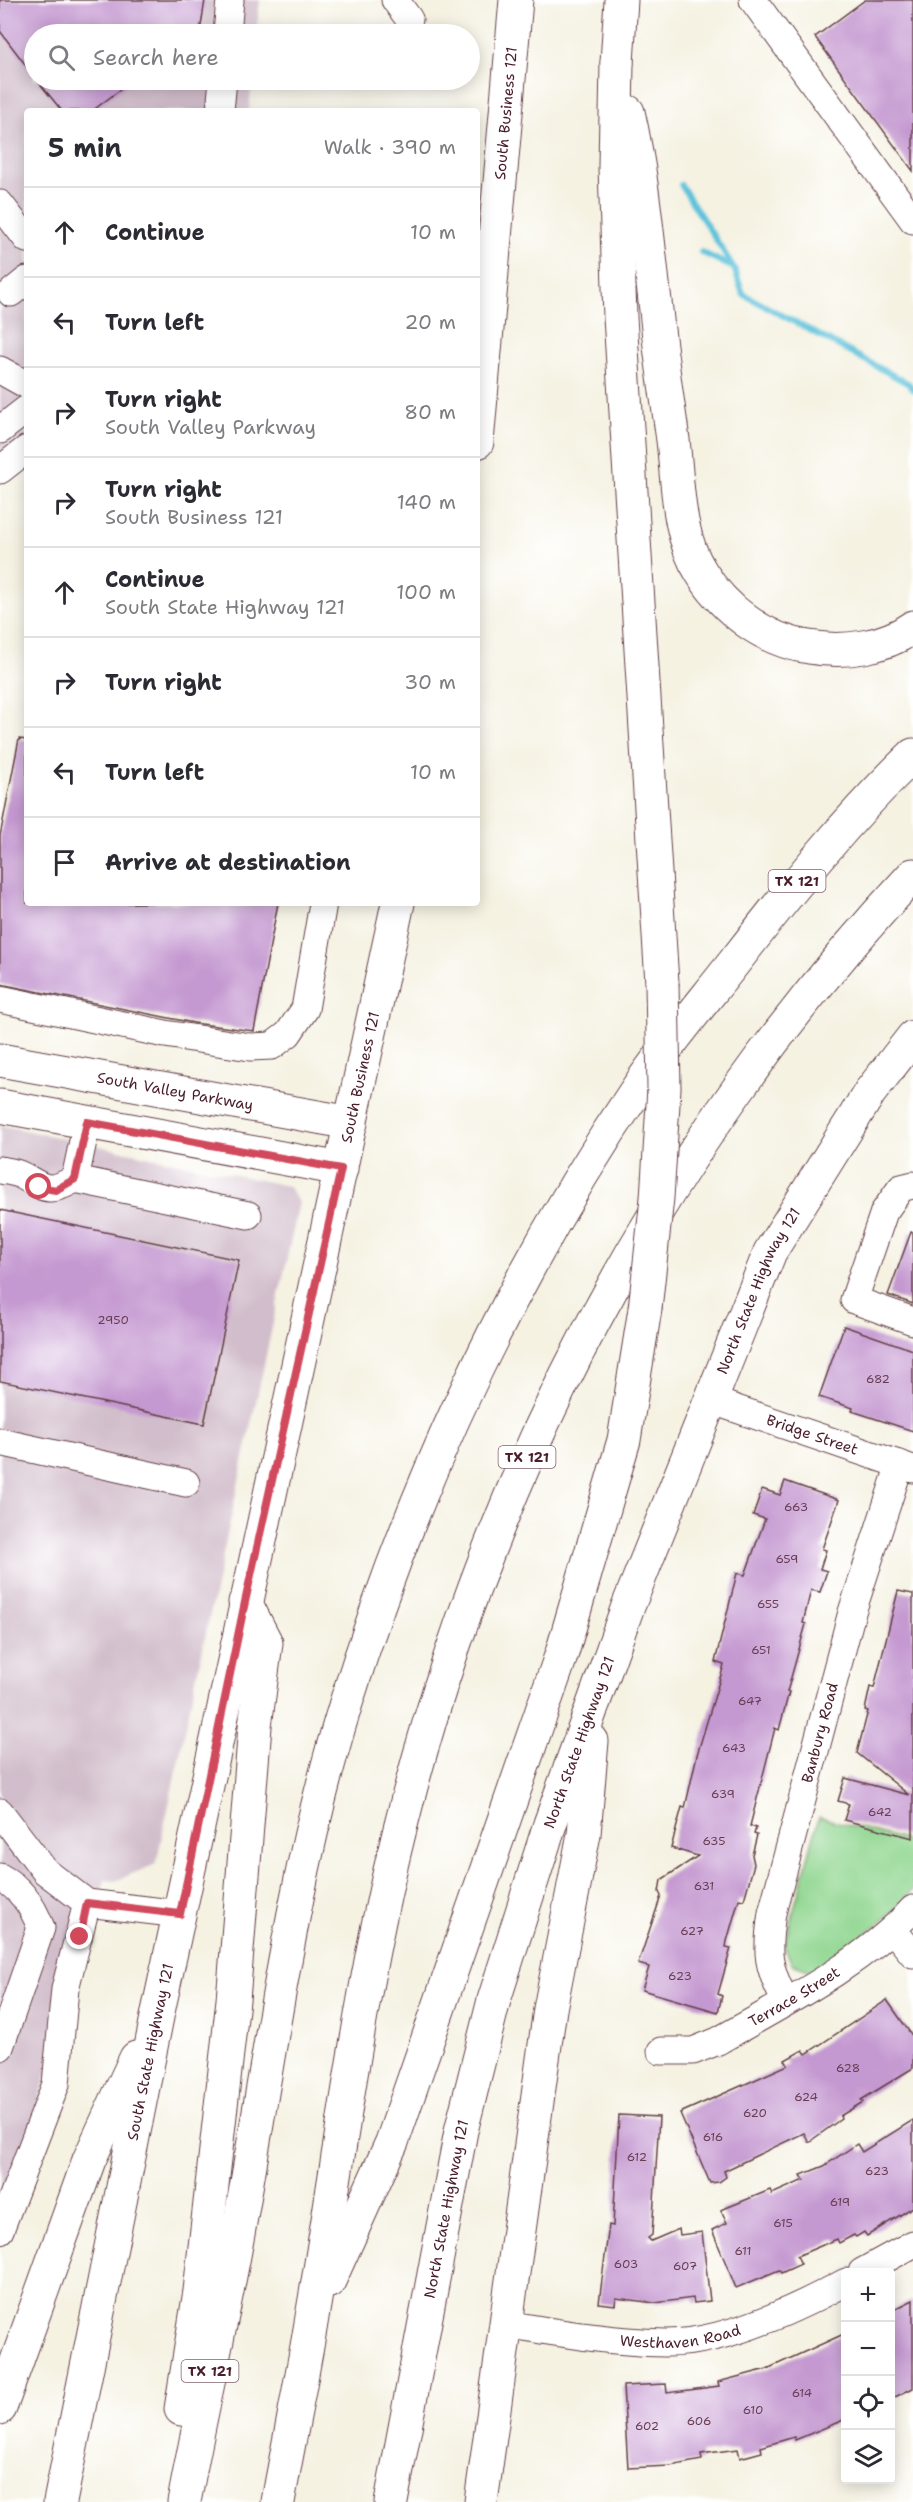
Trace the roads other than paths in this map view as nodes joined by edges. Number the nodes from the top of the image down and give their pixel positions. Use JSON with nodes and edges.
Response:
{"nodes":[{"id":1,"x":230,"y":0,"type":"edge"},
{"id":2,"x":516,"y":0,"type":"edge"},
{"id":3,"x":621,"y":0,"type":"edge"},
{"id":4,"x":753,"y":0,"type":"edge"},
{"id":5,"x":228,"y":24,"type":"edge"},
{"id":6,"x":617,"y":63,"type":"junction"},
{"id":7,"x":222,"y":90,"type":"edge"},
{"id":8,"x":220,"y":108,"type":"edge"},
{"id":9,"x":913,"y":219,"type":"edge"},
{"id":10,"x":480,"y":364,"type":"edge"},
{"id":11,"x":0,"y":370,"type":"edge"},
{"id":12,"x":24,"y":383,"type":"edge"},
{"id":13,"x":24,"y":411,"type":"edge"},
{"id":14,"x":0,"y":430,"type":"edge"},
{"id":15,"x":24,"y":451,"type":"edge"},
{"id":16,"x":0,"y":470,"type":"edge"},
{"id":17,"x":913,"y":627,"type":"edge"},
{"id":18,"x":913,"y":755,"type":"edge"},
{"id":19,"x":913,"y":875,"type":"edge"},
{"id":20,"x":322,"y":906,"type":"edge"},
{"id":21,"x":397,"y":906,"type":"edge"},
{"id":22,"x":0,"y":999,"type":"edge"},
{"id":23,"x":913,"y":1037,"type":"edge"},
{"id":24,"x":0,"y":1060,"type":"edge"},
{"id":25,"x":0,"y":1106,"type":"edge"},
{"id":26,"x":87,"y":1122,"type":"junction"},
{"id":27,"x":351,"y":1123,"type":"junction"},
{"id":28,"x":341,"y":1169,"type":"junction"},
{"id":29,"x":0,"y":1170,"type":"edge"},
{"id":30,"x":75,"y":1179,"type":"junction"},
{"id":31,"x":913,"y":1185,"type":"edge"},
{"id":32,"x":248,"y":1215,"type":"dead end"},
{"id":33,"x":913,"y":1321,"type":"edge"},
{"id":34,"x":710,"y":1400,"type":"junction"},
{"id":35,"x":0,"y":1442,"type":"edge"},
{"id":36,"x":906,"y":1467,"type":"edge"},
{"id":37,"x":186,"y":1483,"type":"dead end"},
{"id":38,"x":245,"y":1602,"type":"junction"},
{"id":39,"x":596,"y":1696,"type":"junction"},
{"id":40,"x":0,"y":1812,"type":"edge"},
{"id":41,"x":0,"y":1877,"type":"edge"},
{"id":42,"x":87,"y":1903,"type":"junction"},
{"id":43,"x":913,"y":1909,"type":"edge"},
{"id":44,"x":180,"y":1914,"type":"junction"},
{"id":45,"x":893,"y":1930,"type":"junction"},
{"id":46,"x":913,"y":1954,"type":"edge"},
{"id":47,"x":786,"y":2002,"type":"junction"},
{"id":48,"x":158,"y":2012,"type":"junction"},
{"id":49,"x":0,"y":2047,"type":"edge"},
{"id":50,"x":661,"y":2051,"type":"dead end"},
{"id":51,"x":0,"y":2230,"type":"edge"},
{"id":52,"x":913,"y":2244,"type":"edge"},
{"id":53,"x":869,"y":2268,"type":"edge"},
{"id":54,"x":841,"y":2285,"type":"edge"},
{"id":55,"x":313,"y":2316,"type":"junction"},
{"id":56,"x":506,"y":2324,"type":"junction"},
{"id":57,"x":0,"y":2408,"type":"edge"},
{"id":58,"x":184,"y":2499,"type":"edge"},
{"id":59,"x":60,"y":2502,"type":"edge"},
{"id":60,"x":278,"y":2502,"type":"edge"},
{"id":61,"x":391,"y":2502,"type":"edge"},
{"id":62,"x":481,"y":2502,"type":"edge"}],
"edges":[{"from":1,"to":5,"type":"street"},
{"from":2,"to":10,"type":"main road","name":"South Business 121"},
{"from":3,"to":6,"type":"main road"},
{"from":4,"to":9,"type":"street"},
{"from":6,"to":17,"type":"main road"},
{"from":6,"to":55,"type":"main road","bridge":true},
{"from":7,"to":8,"type":"street"},
{"from":11,"to":12,"type":"street"},
{"from":13,"to":14,"type":"street"},
{"from":15,"to":16,"type":"street"},
{"from":18,"to":58,"type":"main road","number":"TX 121"},
{"from":19,"to":55,"type":"main road","number":"TX 121"},
{"from":20,"to":22,"type":"street"},
{"from":21,"to":27,"type":"main road","name":"South Business 121"},
{"from":23,"to":34,"type":"main road","name":"North State Highway 121"},
{"from":24,"to":27,"type":"main road","name":"South Valley Parkway"},
{"from":25,"to":26,"type":"main road"},
{"from":26,"to":28,"type":"main road"},
{"from":26,"to":30,"type":"street"},
{"from":27,"to":28,"type":"main road","name":"South Business 121"},
{"from":28,"to":38,"type":"main road","name":"South Business 121"},
{"from":29,"to":30,"type":"street"},
{"from":30,"to":32,"type":"street"},
{"from":31,"to":33,"type":"street"},
{"from":34,"to":36,"type":"street","name":"Bridge Street"},
{"from":34,"to":39,"type":"main road","name":"North State Highway 121"},
{"from":35,"to":37,"type":"street"},
{"from":36,"to":47,"type":"street","name":"Banbury Road"},
{"from":38,"to":44,"type":"main road","name":"South State Highway 121"},
{"from":38,"to":58,"type":"main road"},
{"from":39,"to":56,"type":"main road"},
{"from":39,"to":61,"type":"main road","name":"North State Highway 121"},
{"from":40,"to":42,"type":"street"},
{"from":41,"to":49,"type":"street"},
{"from":42,"to":44,"type":"street"},
{"from":42,"to":51,"type":"street"},
{"from":43,"to":45,"type":"street","name":"Terrace Street"},
{"from":44,"to":48,"type":"main road","name":"South State Highway 121"},
{"from":45,"to":46,"type":"street"},
{"from":45,"to":47,"type":"street","name":"Terrace Street"},
{"from":47,"to":50,"type":"street","name":"Terrace Street"},
{"from":48,"to":57,"type":"main road"},
{"from":48,"to":59,"type":"main road","name":"South State Highway 121"},
{"from":52,"to":53,"type":"street"},
{"from":54,"to":56,"type":"street","name":"Westhaven Road"},
{"from":55,"to":60,"type":"main road","number":"TX 121"},
{"from":56,"to":62,"type":"main road"}]}
